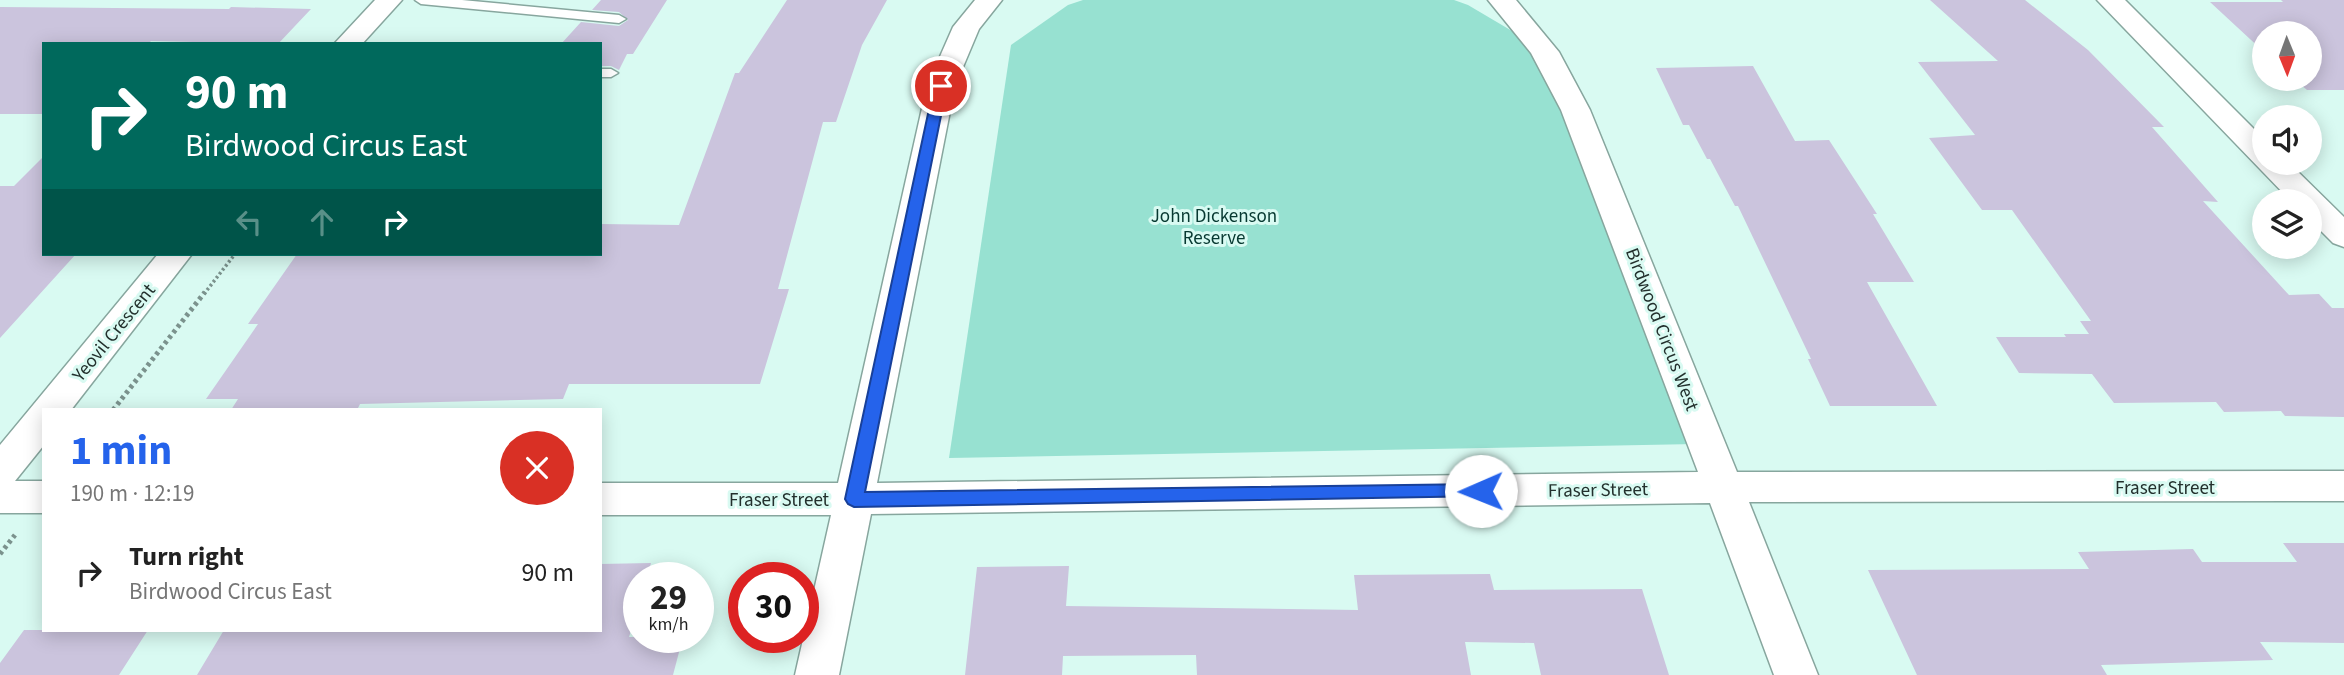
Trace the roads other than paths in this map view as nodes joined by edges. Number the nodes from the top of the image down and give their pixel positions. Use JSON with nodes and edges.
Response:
{"nodes":[{"id":1,"x":389,"y":0,"type":"edge"},
{"id":2,"x":421,"y":0,"type":"edge"},
{"id":3,"x":989,"y":0,"type":"edge"},
{"id":4,"x":1500,"y":0,"type":"edge"},
{"id":5,"x":2110,"y":0,"type":"edge"},
{"id":6,"x":619,"y":19,"type":"dead end"},
{"id":7,"x":349,"y":42,"type":"edge"},
{"id":8,"x":2252,"y":144,"type":"edge"},
{"id":9,"x":2284,"y":175,"type":"edge"},
{"id":10,"x":2297,"y":189,"type":"edge"},
{"id":11,"x":2322,"y":214,"type":"edge"},
{"id":12,"x":2344,"y":236,"type":"edge"},
{"id":13,"x":174,"y":256,"type":"edge"},
{"id":14,"x":52,"y":408,"type":"edge"},
{"id":15,"x":42,"y":420,"type":"edge"},
{"id":16,"x":0,"y":472,"type":"edge"},
{"id":17,"x":2344,"y":486,"type":"edge"},
{"id":18,"x":1724,"y":487,"type":"junction"},
{"id":19,"x":42,"y":497,"type":"edge"},
{"id":20,"x":0,"y":498,"type":"edge"},
{"id":21,"x":602,"y":499,"type":"edge"},
{"id":22,"x":854,"y":499,"type":"junction"},
{"id":23,"x":817,"y":675,"type":"edge"},
{"id":24,"x":1796,"y":675,"type":"edge"}],
"edges":[{"from":1,"to":7,"type":"street"},
{"from":2,"to":6,"type":"lane"},
{"from":3,"to":22,"type":"street"},
{"from":4,"to":18,"type":"street","name":"Birdwood Circus West"},
{"from":5,"to":8,"type":"street"},
{"from":9,"to":10,"type":"street"},
{"from":11,"to":12,"type":"street"},
{"from":13,"to":14,"type":"street","name":"Yeovil Crescent"},
{"from":15,"to":16,"type":"street"},
{"from":17,"to":18,"type":"street","name":"Fraser Street"},
{"from":18,"to":22,"type":"street","name":"Fraser Street"},
{"from":18,"to":24,"type":"street","name":"Birdwood Circus West"},
{"from":19,"to":20,"type":"street"},
{"from":21,"to":22,"type":"street","name":"Fraser Street"},
{"from":22,"to":23,"type":"street"}]}
